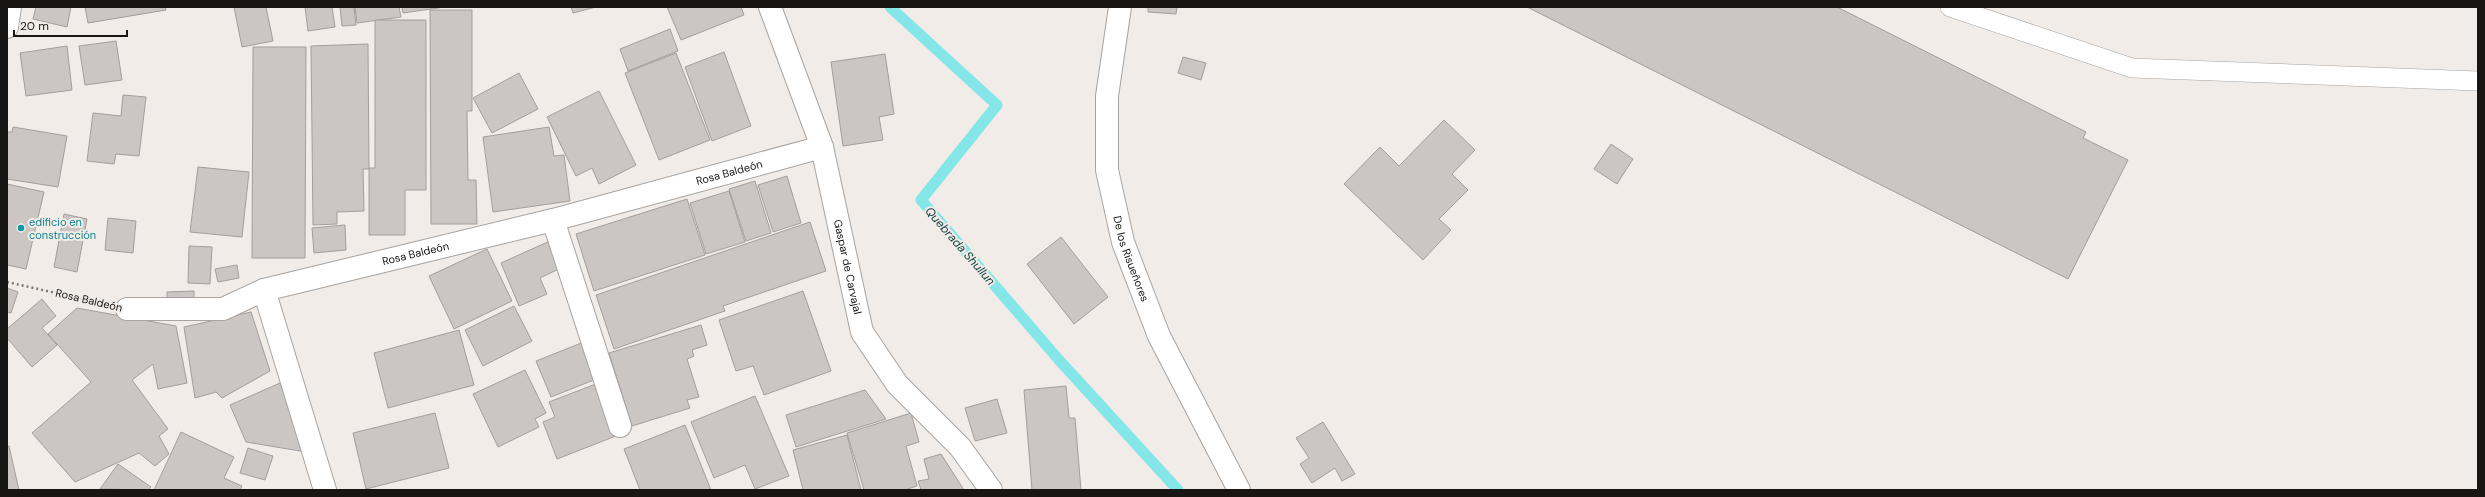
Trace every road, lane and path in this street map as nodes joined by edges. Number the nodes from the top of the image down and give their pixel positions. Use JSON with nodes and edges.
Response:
{"nodes":[{"id":1,"x":10,"y":7,"type":"edge"},
{"id":2,"x":770,"y":7,"type":"edge"},
{"id":3,"x":1120,"y":7,"type":"edge"},
{"id":4,"x":1950,"y":7,"type":"edge"},
{"id":5,"x":7,"y":27,"type":"edge"},
{"id":6,"x":2478,"y":81,"type":"edge"},
{"id":7,"x":822,"y":147,"type":"junction"},
{"id":8,"x":553,"y":220,"type":"junction"},
{"id":9,"x":7,"y":282,"type":"edge"},
{"id":10,"x":264,"y":290,"type":"junction"},
{"id":11,"x":127,"y":309,"type":"joint"},
{"id":12,"x":620,"y":426,"type":"dead end"},
{"id":13,"x":325,"y":490,"type":"edge"},
{"id":14,"x":991,"y":490,"type":"edge"},
{"id":15,"x":1239,"y":490,"type":"edge"}],
"edges":[{"from":1,"to":5,"type":"street"},
{"from":2,"to":7,"type":"street","name":"Gaspar de Carvajal"},
{"from":3,"to":15,"type":"street","name":"De los Risueñores"},
{"from":4,"to":6,"type":"lane"},
{"from":7,"to":8,"type":"street","name":"Rosa Baldeón"},
{"from":7,"to":14,"type":"street","name":"Gaspar de Carvajal"},
{"from":8,"to":10,"type":"street","name":"Rosa Baldeón"},
{"from":8,"to":12,"type":"street"},
{"from":9,"to":11,"type":"path","name":"Rosa Baldeón"},
{"from":10,"to":11,"type":"street","name":"Rosa Baldeón"},
{"from":10,"to":13,"type":"street"}]}
